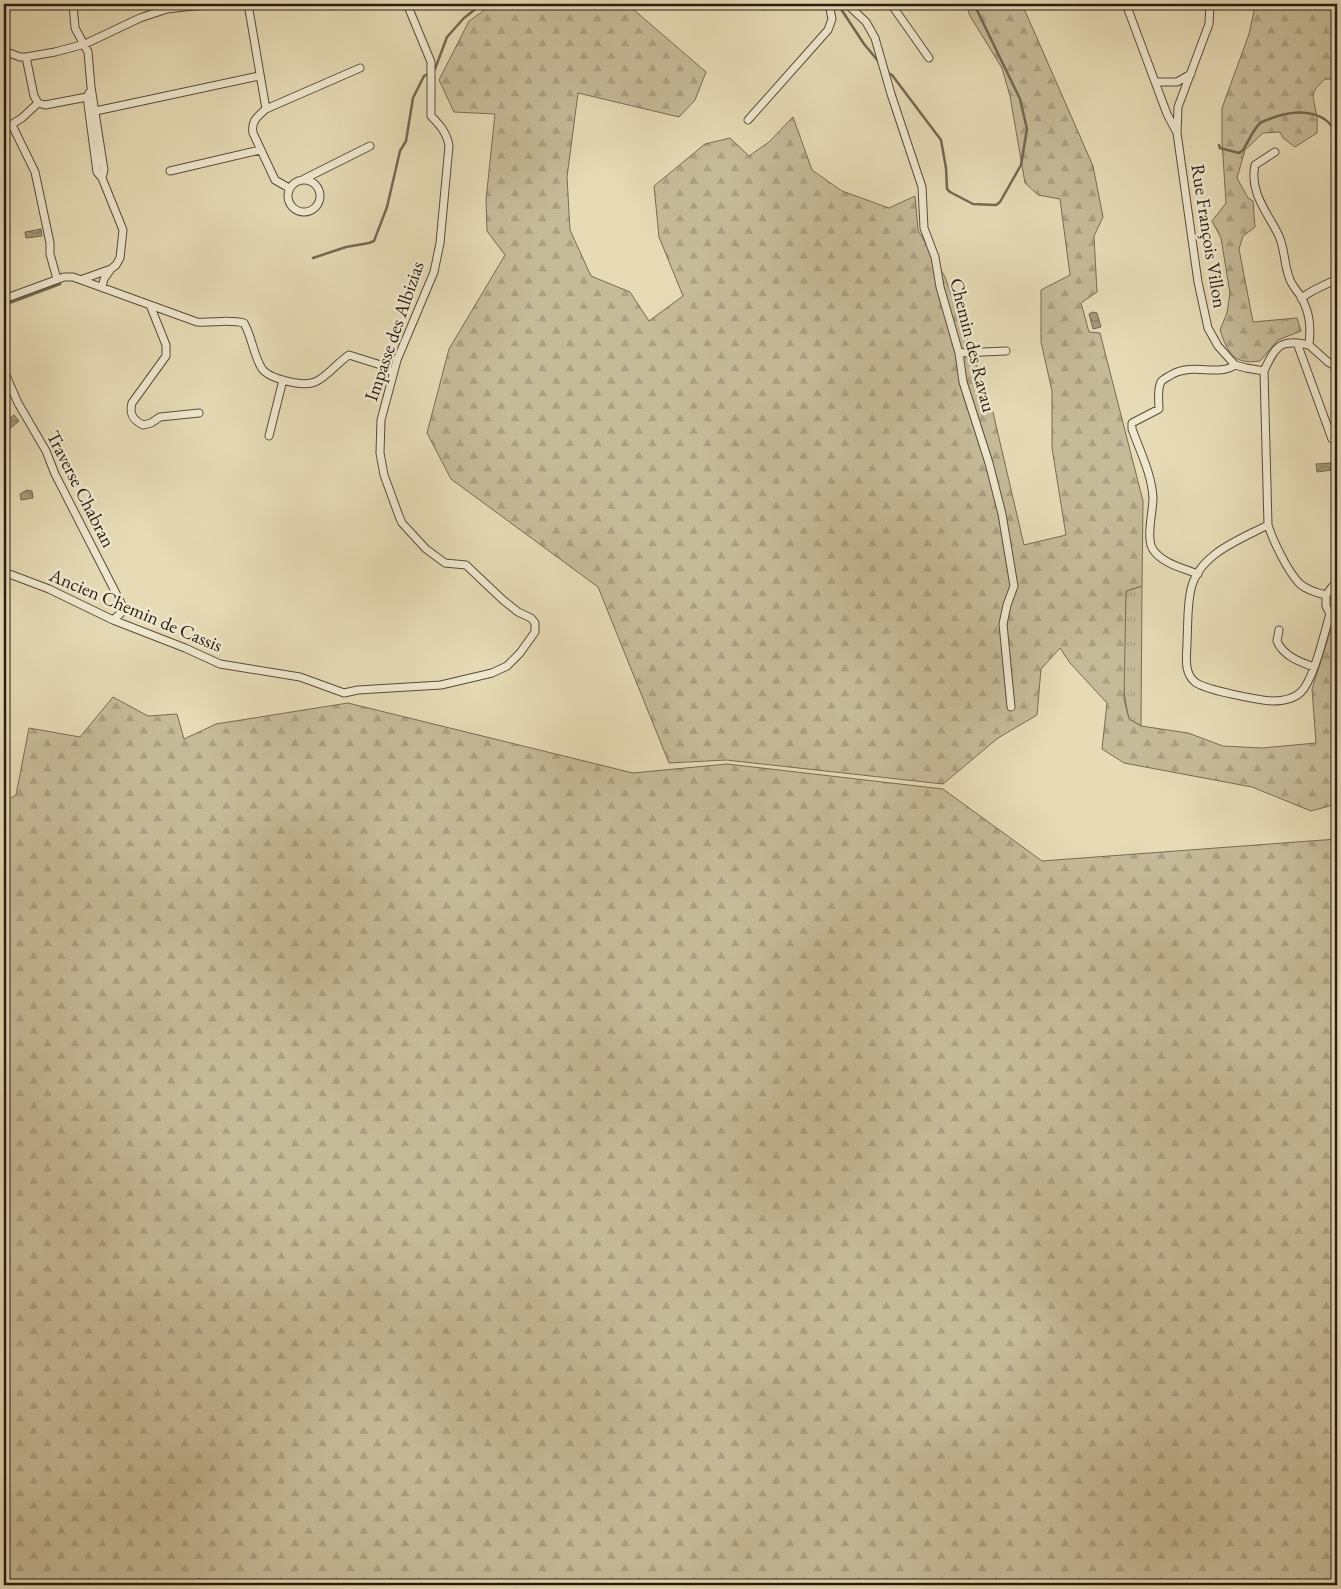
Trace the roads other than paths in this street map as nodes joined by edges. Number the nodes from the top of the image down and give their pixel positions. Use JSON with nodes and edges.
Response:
{"nodes":[{"id":1,"x":73,"y":4,"type":"edge"},
{"id":2,"x":246,"y":4,"type":"edge"},
{"id":3,"x":407,"y":4,"type":"edge"},
{"id":4,"x":757,"y":4,"type":"edge"},
{"id":5,"x":767,"y":4,"type":"edge"},
{"id":6,"x":829,"y":4,"type":"edge"},
{"id":7,"x":847,"y":4,"type":"edge"},
{"id":8,"x":891,"y":4,"type":"edge"},
{"id":9,"x":1126,"y":4,"type":"edge"},
{"id":10,"x":1210,"y":4,"type":"edge"},
{"id":11,"x":85,"y":44,"type":"junction"},
{"id":12,"x":4,"y":51,"type":"edge"},
{"id":13,"x":26,"y":57,"type":"junction"},
{"id":14,"x":929,"y":58,"type":"dead end"},
{"id":15,"x":360,"y":68,"type":"dead end"},
{"id":16,"x":1192,"y":74,"type":"junction"},
{"id":17,"x":260,"y":76,"type":"junction"},
{"id":18,"x":1156,"y":82,"type":"junction"},
{"id":19,"x":91,"y":87,"type":"junction"},
{"id":20,"x":87,"y":97,"type":"junction"},
{"id":21,"x":38,"y":103,"type":"junction"},
{"id":22,"x":266,"y":109,"type":"junction"},
{"id":23,"x":93,"y":112,"type":"junction"},
{"id":24,"x":748,"y":120,"type":"dead end"},
{"id":25,"x":12,"y":124,"type":"junction"},
{"id":26,"x":4,"y":129,"type":"edge"},
{"id":27,"x":1177,"y":133,"type":"junction"},
{"id":28,"x":370,"y":146,"type":"dead end"},
{"id":29,"x":260,"y":150,"type":"junction"},
{"id":30,"x":1275,"y":152,"type":"dead end"},
{"id":31,"x":170,"y":172,"type":"dead end"},
{"id":32,"x":304,"y":179,"type":"junction"},
{"id":33,"x":289,"y":188,"type":"junction"},
{"id":34,"x":111,"y":268,"type":"junction"},
{"id":35,"x":58,"y":279,"type":"junction"},
{"id":36,"x":83,"y":279,"type":"junction"},
{"id":37,"x":1337,"y":279,"type":"edge"},
{"id":38,"x":102,"y":287,"type":"junction"},
{"id":39,"x":1301,"y":298,"type":"junction"},
{"id":40,"x":4,"y":299,"type":"edge"},
{"id":41,"x":150,"y":305,"type":"junction"},
{"id":42,"x":1298,"y":343,"type":"junction"},
{"id":43,"x":1309,"y":345,"type":"junction"},
{"id":44,"x":1006,"y":351,"type":"dead end"},
{"id":45,"x":959,"y":353,"type":"junction"},
{"id":46,"x":1235,"y":365,"type":"junction"},
{"id":47,"x":1337,"y":367,"type":"edge"},
{"id":48,"x":4,"y":371,"type":"edge"},
{"id":49,"x":1264,"y":371,"type":"junction"},
{"id":50,"x":393,"y":373,"type":"junction"},
{"id":51,"x":283,"y":380,"type":"junction"},
{"id":52,"x":199,"y":413,"type":"dead end"},
{"id":53,"x":269,"y":436,"type":"dead end"},
{"id":54,"x":1332,"y":439,"type":"dead end"},
{"id":55,"x":1268,"y":525,"type":"junction"},
{"id":56,"x":4,"y":572,"type":"edge"},
{"id":57,"x":1198,"y":574,"type":"junction"},
{"id":58,"x":1337,"y":582,"type":"edge"},
{"id":59,"x":1326,"y":595,"type":"junction"},
{"id":60,"x":114,"y":620,"type":"junction"},
{"id":61,"x":1279,"y":630,"type":"dead end"},
{"id":62,"x":1314,"y":667,"type":"junction"},
{"id":63,"x":344,"y":693,"type":"joint"},
{"id":64,"x":1010,"y":707,"type":"dead end"}],
"edges":[{"from":1,"to":11,"type":"street"},
{"from":2,"to":11,"type":"street"},
{"from":2,"to":17,"type":"street"},
{"from":3,"to":50,"type":"street","name":"Impasse des Albizias"},
{"from":4,"to":5,"type":"street"},
{"from":6,"to":24,"type":"street"},
{"from":7,"to":45,"type":"street","name":"Chemin des Ravau"},
{"from":8,"to":14,"type":"street"},
{"from":9,"to":18,"type":"street","name":"Rue François Villon"},
{"from":10,"to":16,"type":"street","name":"Rue François Villon"},
{"from":11,"to":13,"type":"street"},
{"from":11,"to":19,"type":"street"},
{"from":12,"to":13,"type":"street"},
{"from":13,"to":21,"type":"street"},
{"from":15,"to":22,"type":"street"},
{"from":16,"to":18,"type":"street"},
{"from":16,"to":27,"type":"street","name":"Rue François Villon"},
{"from":17,"to":22,"type":"street"},
{"from":17,"to":23,"type":"street"},
{"from":18,"to":27,"type":"street","name":"Rue François Villon"},
{"from":19,"to":20,"type":"street"},
{"from":19,"to":23,"type":"street"},
{"from":20,"to":21,"type":"street"},
{"from":20,"to":23,"type":"street"},
{"from":21,"to":25,"type":"street"},
{"from":22,"to":29,"type":"street"},
{"from":23,"to":34,"type":"street"},
{"from":25,"to":26,"type":"street"},
{"from":25,"to":35,"type":"street"},
{"from":27,"to":46,"type":"street","name":"Rue François Villon"},
{"from":28,"to":32,"type":"street"},
{"from":29,"to":31,"type":"street"},
{"from":29,"to":33,"type":"street"},
{"from":30,"to":39,"type":"street"},
{"from":32,"to":33,"type":"street"},
{"from":32,"to":33,"type":"street"},
{"from":34,"to":36,"type":"street"},
{"from":34,"to":38,"type":"street"},
{"from":35,"to":36,"type":"street"},
{"from":35,"to":40,"type":"street"},
{"from":36,"to":38,"type":"street"},
{"from":37,"to":39,"type":"street"},
{"from":38,"to":41,"type":"street"},
{"from":39,"to":43,"type":"street"},
{"from":41,"to":51,"type":"street"},
{"from":41,"to":52,"type":"street"},
{"from":42,"to":43,"type":"street"},
{"from":42,"to":49,"type":"street"},
{"from":42,"to":54,"type":"street"},
{"from":43,"to":47,"type":"street"},
{"from":44,"to":45,"type":"street"},
{"from":45,"to":64,"type":"street","name":"Chemin des Ravau"},
{"from":46,"to":49,"type":"street"},
{"from":46,"to":57,"type":"street"},
{"from":48,"to":60,"type":"street","name":"Traverse Chabran"},
{"from":49,"to":55,"type":"street"},
{"from":50,"to":51,"type":"street"},
{"from":50,"to":63,"type":"street","name":"Impasse des Albizias"},
{"from":51,"to":53,"type":"street"},
{"from":55,"to":57,"type":"street"},
{"from":55,"to":59,"type":"street"},
{"from":56,"to":60,"type":"street","name":"Ancien Chemin de Cassis"},
{"from":57,"to":62,"type":"street"},
{"from":58,"to":59,"type":"street"},
{"from":59,"to":62,"type":"street"},
{"from":60,"to":63,"type":"street","name":"Ancien Chemin de Cassis"},
{"from":61,"to":62,"type":"street"}]}
